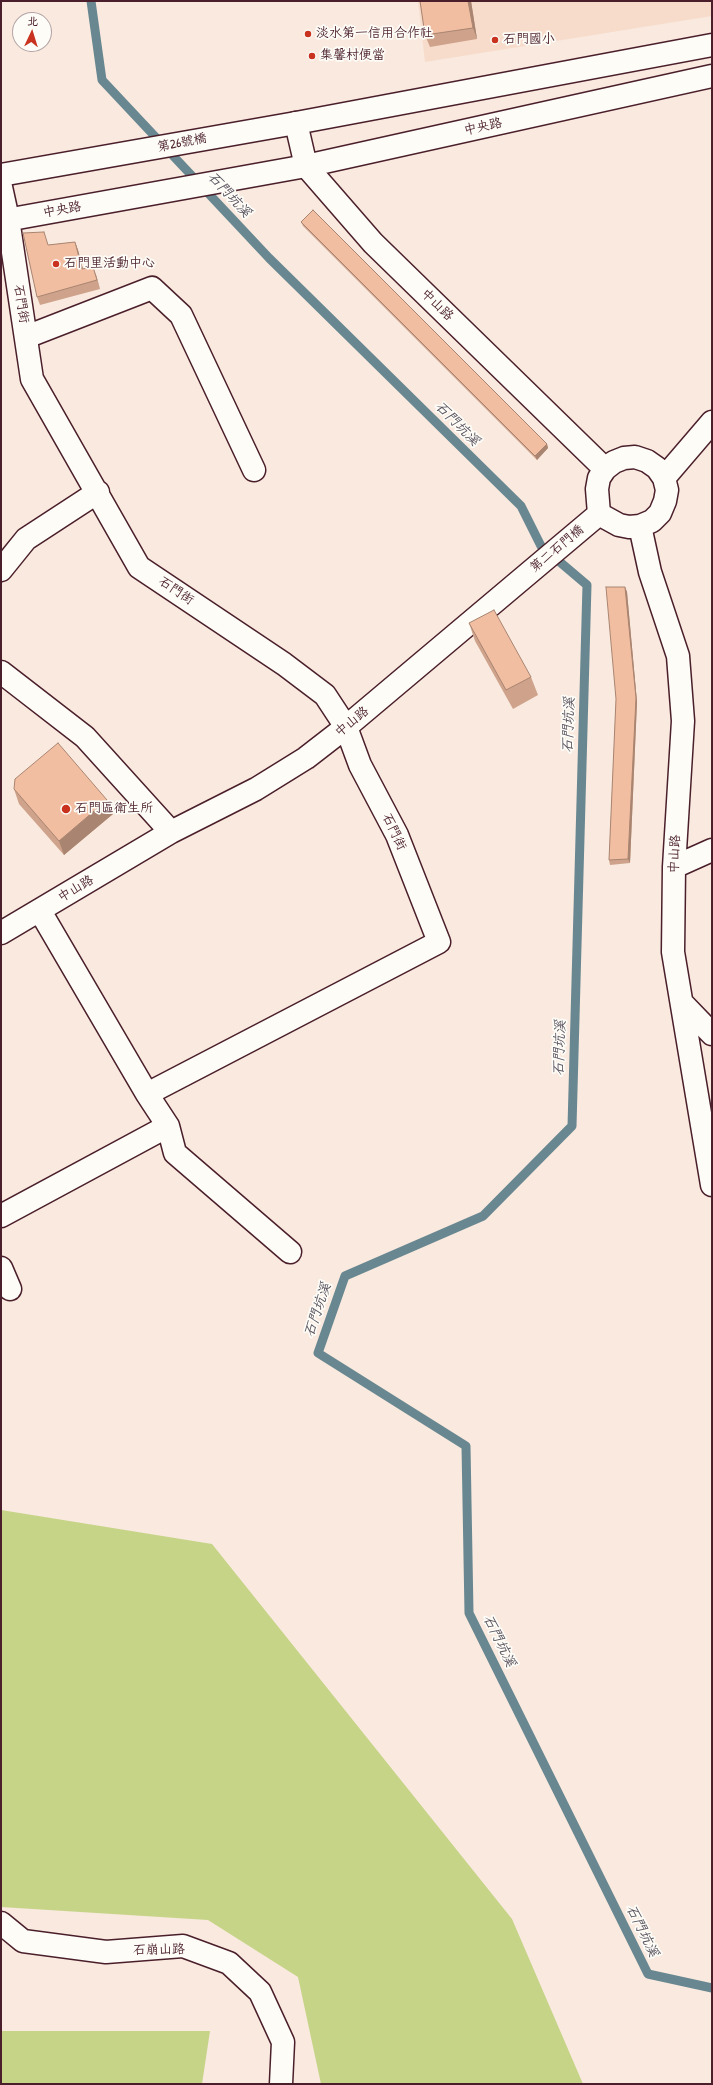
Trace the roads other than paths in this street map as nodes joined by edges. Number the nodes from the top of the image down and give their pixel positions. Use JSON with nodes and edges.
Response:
{"nodes":[{"id":1,"x":712,"y":45,"type":"edge"},
{"id":2,"x":712,"y":76,"type":"edge"},
{"id":3,"x":296,"y":123,"type":"junction"},
{"id":4,"x":306,"y":166,"type":"junction"},
{"id":5,"x":1,"y":175,"type":"edge"},
{"id":6,"x":1,"y":187,"type":"edge"},
{"id":7,"x":5,"y":220,"type":"edge"},
{"id":8,"x":26,"y":337,"type":"junction"},
{"id":9,"x":712,"y":422,"type":"edge"},
{"id":10,"x":605,"y":469,"type":"junction"},
{"id":11,"x":254,"y":470,"type":"dead end"},
{"id":12,"x":664,"y":478,"type":"junction"},
{"id":13,"x":98,"y":492,"type":"junction"},
{"id":14,"x":599,"y":514,"type":"junction"},
{"id":15,"x":640,"y":526,"type":"junction"},
{"id":16,"x":1,"y":570,"type":"edge"},
{"id":17,"x":516,"y":584,"type":"joint"},
{"id":18,"x":1,"y":672,"type":"edge"},
{"id":19,"x":346,"y":727,"type":"junction"},
{"id":20,"x":171,"y":832,"type":"junction"},
{"id":21,"x":712,"y":850,"type":"edge"},
{"id":22,"x":674,"y":867,"type":"junction"},
{"id":23,"x":40,"y":911,"type":"junction"},
{"id":24,"x":1,"y":933,"type":"edge"},
{"id":25,"x":682,"y":1002,"type":"junction"},
{"id":26,"x":712,"y":1034,"type":"edge"},
{"id":27,"x":147,"y":1094,"type":"junction"},
{"id":28,"x":168,"y":1126,"type":"junction"},
{"id":29,"x":712,"y":1185,"type":"edge"},
{"id":30,"x":1,"y":1216,"type":"edge"},
{"id":31,"x":290,"y":1252,"type":"dead end"},
{"id":32,"x":1,"y":1268,"type":"edge"},
{"id":33,"x":10,"y":1289,"type":"dead end"},
{"id":34,"x":1,"y":1923,"type":"edge"},
{"id":35,"x":281,"y":2084,"type":"edge"}],
"edges":[{"from":1,"to":3,"type":"street"},
{"from":2,"to":4,"type":"street","name":"中央路"},
{"from":3,"to":4,"type":"street","name":"中山路"},
{"from":3,"to":5,"type":"street","name":"第26號橋"},
{"from":4,"to":7,"type":"street","name":"中央路"},
{"from":4,"to":10,"type":"street","name":"中山路"},
{"from":6,"to":7,"type":"street","name":"石門街"},
{"from":7,"to":8,"type":"street","name":"石門街"},
{"from":8,"to":11,"type":"street"},
{"from":8,"to":13,"type":"street","name":"石門街"},
{"from":9,"to":12,"type":"street"},
{"from":10,"to":12,"type":"street"},
{"from":10,"to":14,"type":"street"},
{"from":12,"to":15,"type":"street"},
{"from":13,"to":16,"type":"street"},
{"from":13,"to":19,"type":"street","name":"石門街"},
{"from":14,"to":15,"type":"street"},
{"from":14,"to":17,"type":"street","name":"第二石門橋"},
{"from":15,"to":22,"type":"street","name":"中山路"},
{"from":17,"to":19,"type":"street","name":"中山路"},
{"from":18,"to":20,"type":"street"},
{"from":19,"to":20,"type":"street","name":"中山路"},
{"from":19,"to":27,"type":"street","name":"石門街"},
{"from":20,"to":23,"type":"street","name":"中山路"},
{"from":21,"to":22,"type":"street"},
{"from":22,"to":25,"type":"street","name":"中山路"},
{"from":23,"to":24,"type":"street","name":"中山路"},
{"from":23,"to":27,"type":"street"},
{"from":25,"to":26,"type":"street"},
{"from":25,"to":29,"type":"street","name":"中山路"},
{"from":27,"to":28,"type":"street"},
{"from":28,"to":30,"type":"street"},
{"from":28,"to":31,"type":"street"},
{"from":32,"to":33,"type":"street"},
{"from":34,"to":35,"type":"street","name":"石崩山路"}]}
